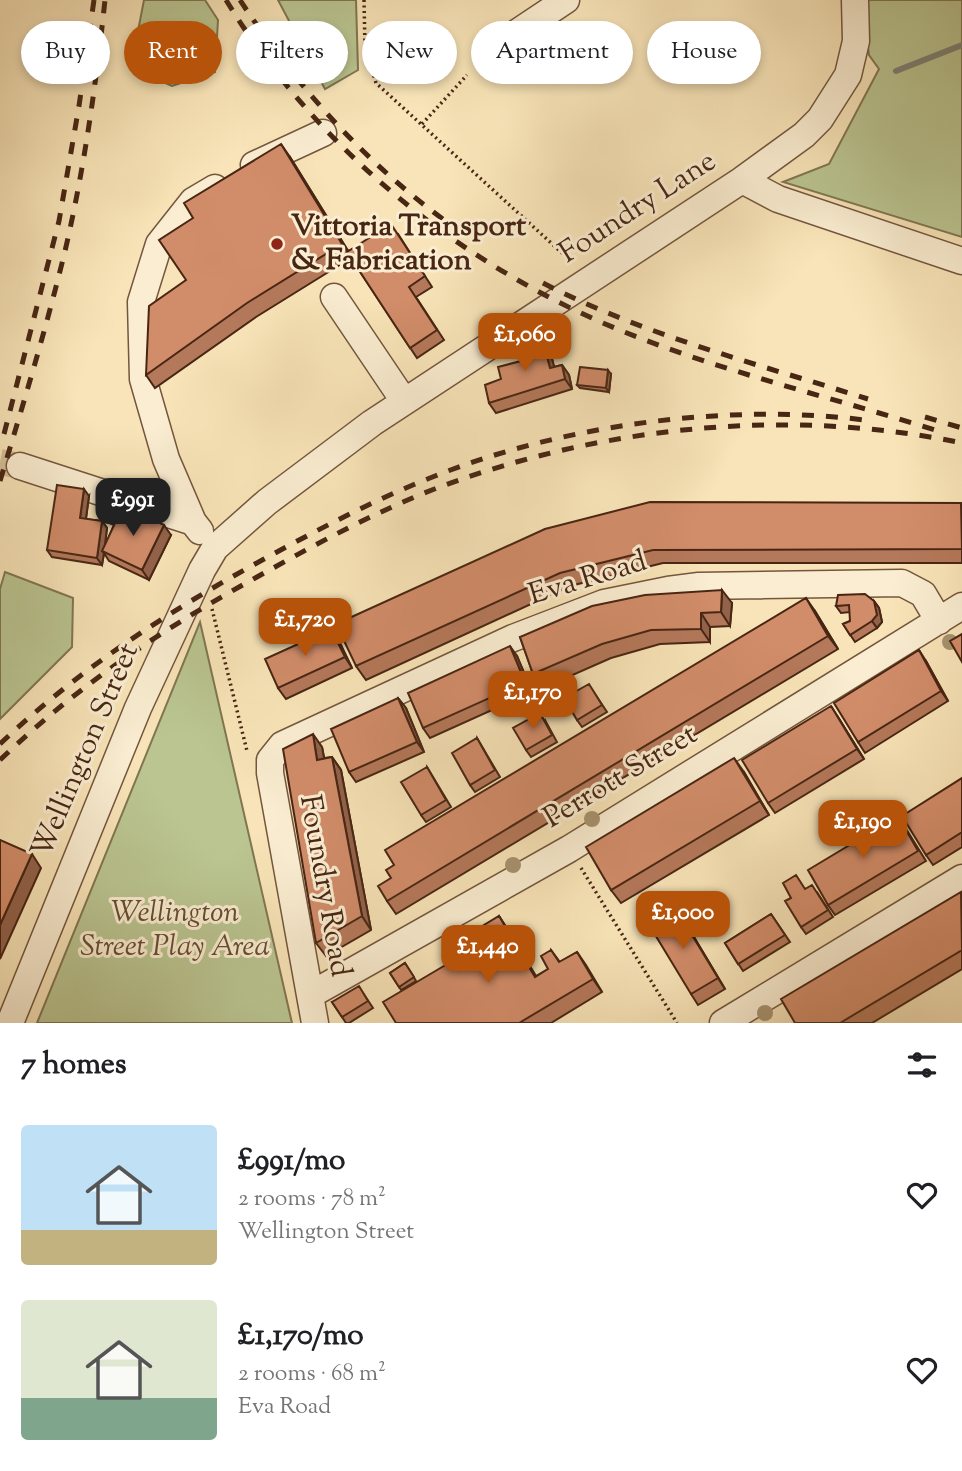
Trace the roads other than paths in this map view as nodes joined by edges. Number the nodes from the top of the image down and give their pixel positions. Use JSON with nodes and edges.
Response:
{"nodes":[{"id":1,"x":566,"y":0,"type":"edge"},
{"id":2,"x":855,"y":0,"type":"edge"},
{"id":3,"x":535,"y":21,"type":"edge"},
{"id":4,"x":323,"y":133,"type":"dead end"},
{"id":5,"x":742,"y":180,"type":"junction"},
{"id":6,"x":962,"y":261,"type":"edge"},
{"id":7,"x":334,"y":297,"type":"dead end"},
{"id":8,"x":404,"y":401,"type":"junction"},
{"id":9,"x":20,"y":466,"type":"tunnel mouth"},
{"id":10,"x":193,"y":522,"type":"junction"},
{"id":11,"x":215,"y":548,"type":"junction"},
{"id":12,"x":962,"y":606,"type":"edge"},
{"id":13,"x":939,"y":621,"type":"junction"},
{"id":14,"x":270,"y":760,"type":"joint"},
{"id":15,"x":962,"y":878,"type":"edge"},
{"id":16,"x":310,"y":995,"type":"junction"},
{"id":17,"x":10,"y":1023,"type":"edge"},
{"id":18,"x":315,"y":1023,"type":"edge"},
{"id":19,"x":723,"y":1023,"type":"edge"}],
"edges":[{"from":1,"to":3,"type":"street"},
{"from":2,"to":5,"type":"street","name":"Foundry Lane"},
{"from":4,"to":10,"type":"street"},
{"from":5,"to":6,"type":"street"},
{"from":5,"to":8,"type":"street","name":"Foundry Lane"},
{"from":7,"to":8,"type":"street"},
{"from":8,"to":11,"type":"street","name":"Foundry Lane"},
{"from":9,"to":10,"type":"street"},
{"from":10,"to":11,"type":"street"},
{"from":11,"to":17,"type":"street","name":"Wellington Street"},
{"from":12,"to":13,"type":"street","name":"Perrott Street"},
{"from":13,"to":14,"type":"street","name":"Eva Road"},
{"from":13,"to":16,"type":"street","name":"Perrott Street"},
{"from":14,"to":16,"type":"street","name":"Foundry Road"},
{"from":15,"to":19,"type":"street"},
{"from":16,"to":18,"type":"street","name":"Foundry Road"}]}
